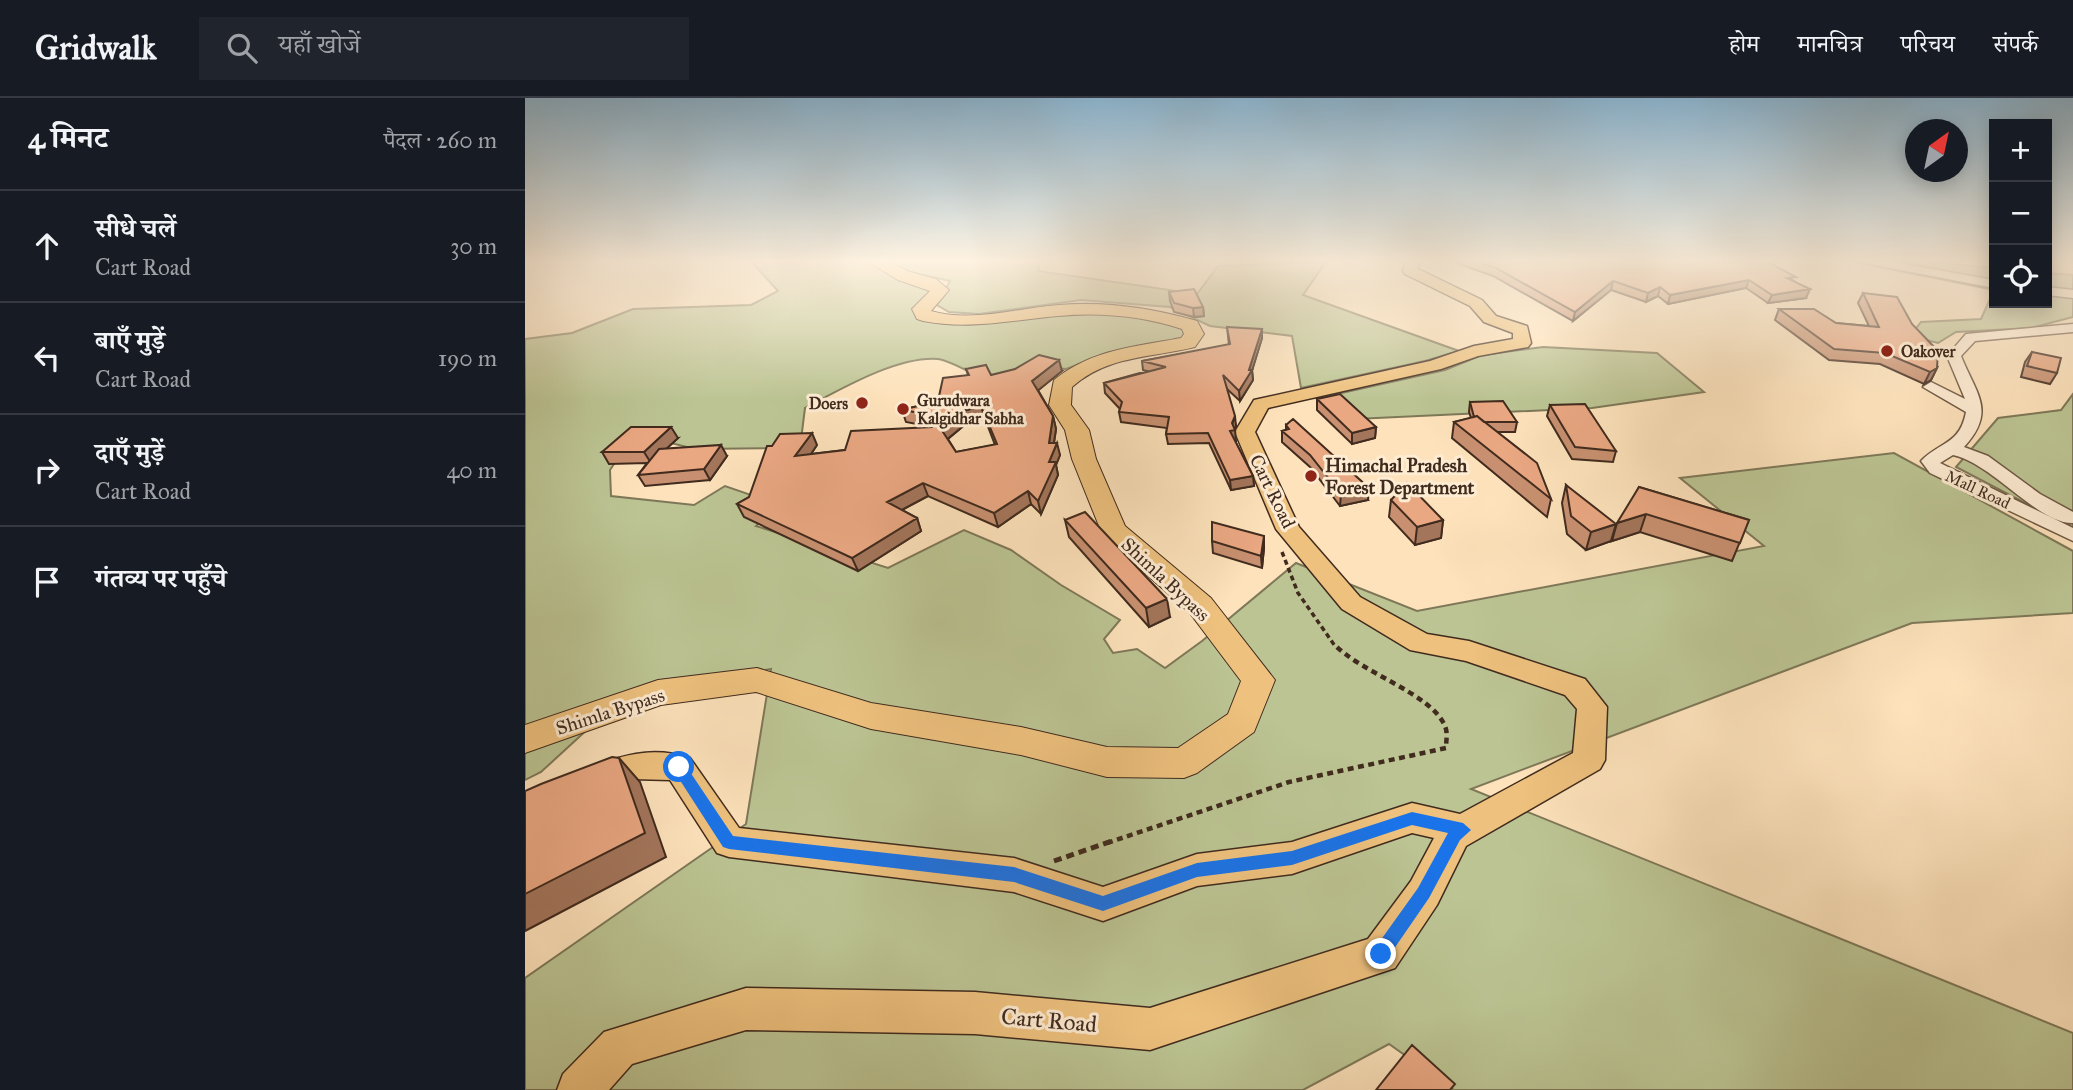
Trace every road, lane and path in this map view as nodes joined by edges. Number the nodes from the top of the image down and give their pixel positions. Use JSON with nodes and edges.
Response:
{"nodes":[{"id":1,"x":923,"y":307,"type":"edge"},
{"id":2,"x":1480,"y":307,"type":"edge"},
{"id":3,"x":2033,"y":322,"type":"dead end"},
{"id":4,"x":2073,"y":328,"type":"edge"},
{"id":5,"x":1931,"y":387,"type":"dead end"},
{"id":6,"x":1975,"y":411,"type":"junction"},
{"id":7,"x":1953,"y":450,"type":"junction"},
{"id":8,"x":1278,"y":505,"type":"junction"},
{"id":9,"x":2073,"y":520,"type":"edge"},
{"id":10,"x":2073,"y":535,"type":"edge"},
{"id":11,"x":525,"y":740,"type":"edge"},
{"id":12,"x":561,"y":793,"type":"edge"},
{"id":13,"x":1463,"y":830,"type":"junction"},
{"id":14,"x":1052,"y":862,"type":"dead end"},
{"id":15,"x":579,"y":1090,"type":"edge"}],
"edges":[{"from":1,"to":11,"type":"highway","name":"Shimla Bypass"},
{"from":2,"to":8,"type":"main road","name":"Cart Road"},
{"from":3,"to":4,"type":"street"},
{"from":4,"to":6,"type":"street"},
{"from":5,"to":6,"type":"street"},
{"from":6,"to":7,"type":"street","name":"Mall Road"},
{"from":7,"to":9,"type":"street"},
{"from":7,"to":10,"type":"street","name":"Mall Road"},
{"from":8,"to":13,"type":"main road","name":"Cart Road"},
{"from":8,"to":14,"type":"path"},
{"from":12,"to":13,"type":"main road"},
{"from":13,"to":15,"type":"main road","name":"Cart Road"}]}
